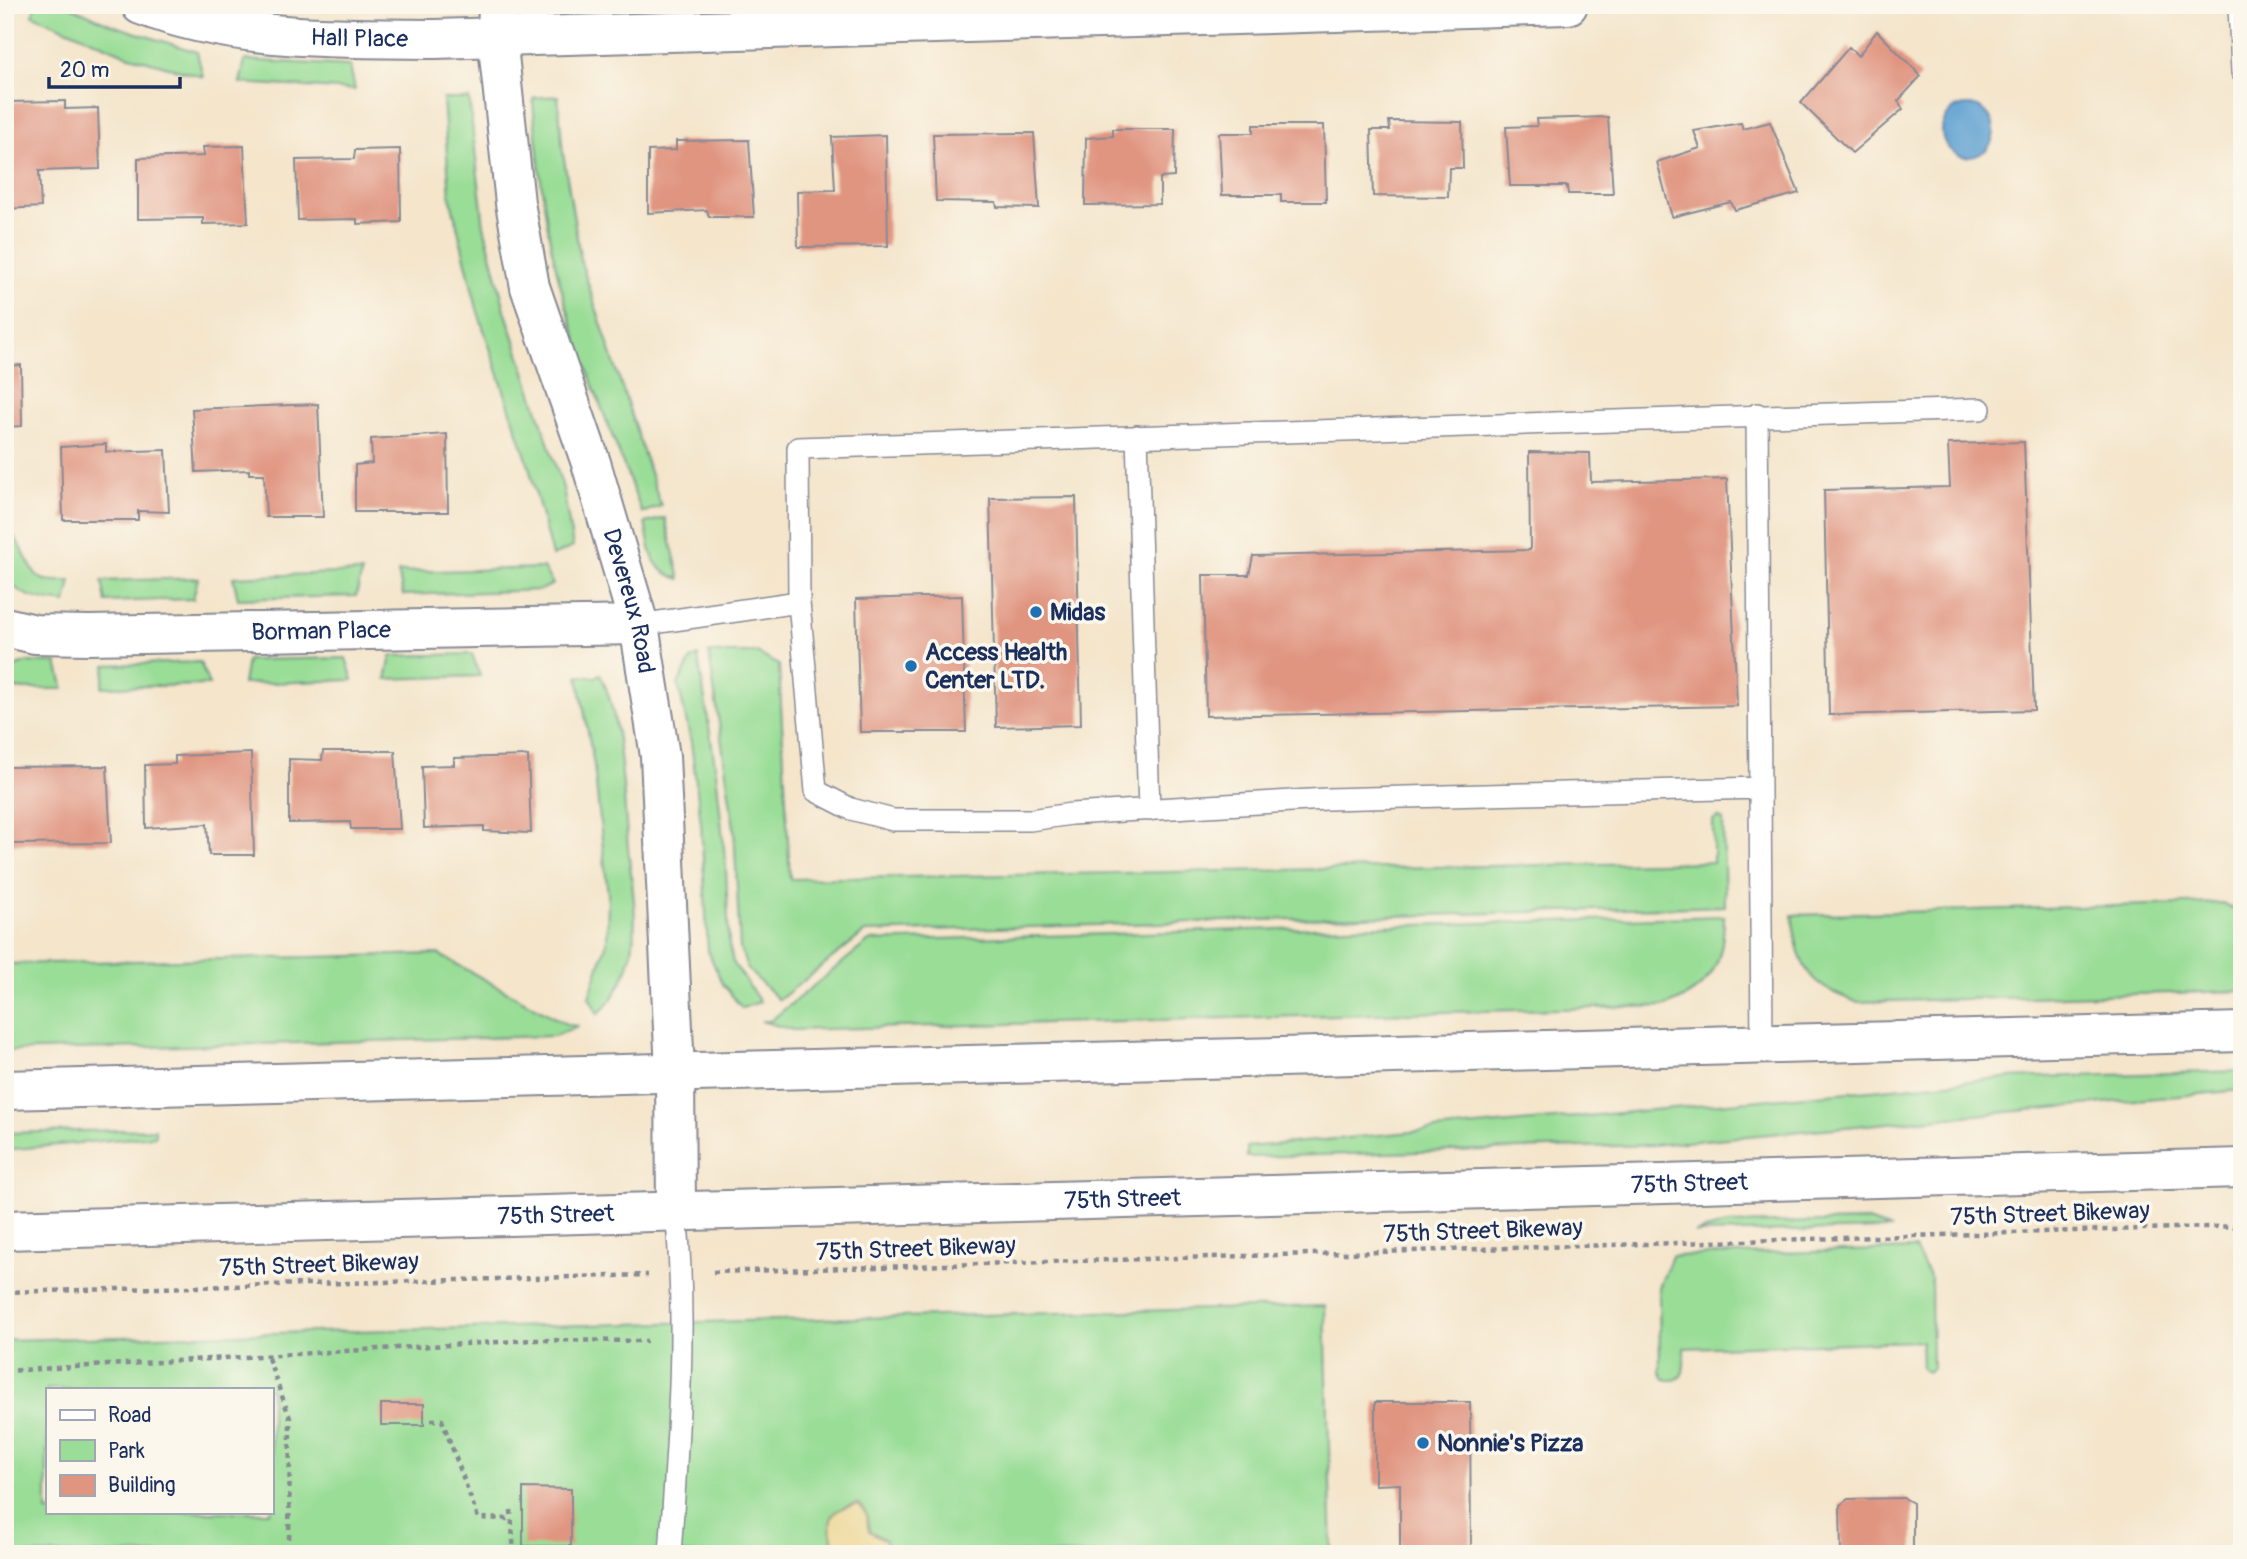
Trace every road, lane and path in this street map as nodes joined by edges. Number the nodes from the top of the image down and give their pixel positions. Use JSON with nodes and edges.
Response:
{"nodes":[{"id":1,"x":141,"y":5,"type":"edge"},
{"id":2,"x":1568,"y":5,"type":"edge"},
{"id":3,"x":2239,"y":5,"type":"edge"},
{"id":4,"x":498,"y":21,"type":"edge"},
{"id":5,"x":2242,"y":72,"type":"edge"},
{"id":6,"x":1980,"y":409,"type":"dead end"},
{"id":7,"x":1757,"y":414,"type":"junction"},
{"id":8,"x":1137,"y":436,"type":"junction"},
{"id":9,"x":800,"y":601,"type":"junction"},
{"id":10,"x":639,"y":625,"type":"junction"},
{"id":11,"x":5,"y":628,"type":"edge"},
{"id":12,"x":1760,"y":788,"type":"junction"},
{"id":13,"x":1149,"y":810,"type":"junction"},
{"id":14,"x":2242,"y":1032,"type":"edge"},
{"id":15,"x":1762,"y":1045,"type":"junction"},
{"id":16,"x":675,"y":1071,"type":"junction"},
{"id":17,"x":5,"y":1090,"type":"edge"},
{"id":18,"x":2242,"y":1168,"type":"edge"},
{"id":19,"x":676,"y":1211,"type":"junction"},
{"id":20,"x":2242,"y":1226,"type":"edge"},
{"id":21,"x":5,"y":1230,"type":"edge"},
{"id":22,"x":725,"y":1272,"type":"dead end"},
{"id":23,"x":633,"y":1275,"type":"dead end"},
{"id":24,"x":5,"y":1292,"type":"edge"},
{"id":25,"x":680,"y":1341,"type":"junction"},
{"id":26,"x":268,"y":1358,"type":"junction"},
{"id":27,"x":5,"y":1371,"type":"edge"},
{"id":28,"x":431,"y":1420,"type":"dead end"},
{"id":29,"x":511,"y":1510,"type":"dead end"},
{"id":30,"x":511,"y":1519,"type":"junction"},
{"id":31,"x":289,"y":1554,"type":"edge"},
{"id":32,"x":514,"y":1554,"type":"edge"},
{"id":33,"x":670,"y":1554,"type":"edge"}],
"edges":[{"from":1,"to":4,"type":"main road","name":"Hall Place"},
{"from":2,"to":4,"type":"main road","name":"Hall Place"},
{"from":3,"to":5,"type":"lane"},
{"from":4,"to":10,"type":"main road","name":"Devereux Road"},
{"from":6,"to":7,"type":"lane"},
{"from":7,"to":8,"type":"lane"},
{"from":7,"to":12,"type":"lane"},
{"from":8,"to":9,"type":"lane"},
{"from":8,"to":13,"type":"lane"},
{"from":9,"to":10,"type":"lane"},
{"from":9,"to":13,"type":"lane"},
{"from":10,"to":11,"type":"main road","name":"Borman Place"},
{"from":10,"to":16,"type":"main road","name":"Devereux Road"},
{"from":12,"to":13,"type":"lane"},
{"from":12,"to":15,"type":"lane"},
{"from":14,"to":15,"type":"main road"},
{"from":15,"to":16,"type":"main road"},
{"from":16,"to":17,"type":"main road"},
{"from":16,"to":19,"type":"main road","name":"Devereux Road"},
{"from":18,"to":19,"type":"main road","name":"75th Street"},
{"from":19,"to":21,"type":"main road","name":"75th Street"},
{"from":19,"to":25,"type":"lane"},
{"from":20,"to":22,"type":"path","name":"75th Street Bikeway"},
{"from":23,"to":24,"type":"path","name":"75th Street Bikeway"},
{"from":25,"to":26,"type":"path"},
{"from":25,"to":33,"type":"lane"},
{"from":26,"to":27,"type":"path"},
{"from":26,"to":31,"type":"path"},
{"from":28,"to":30,"type":"path"},
{"from":29,"to":30,"type":"path"},
{"from":30,"to":32,"type":"path"}]}
